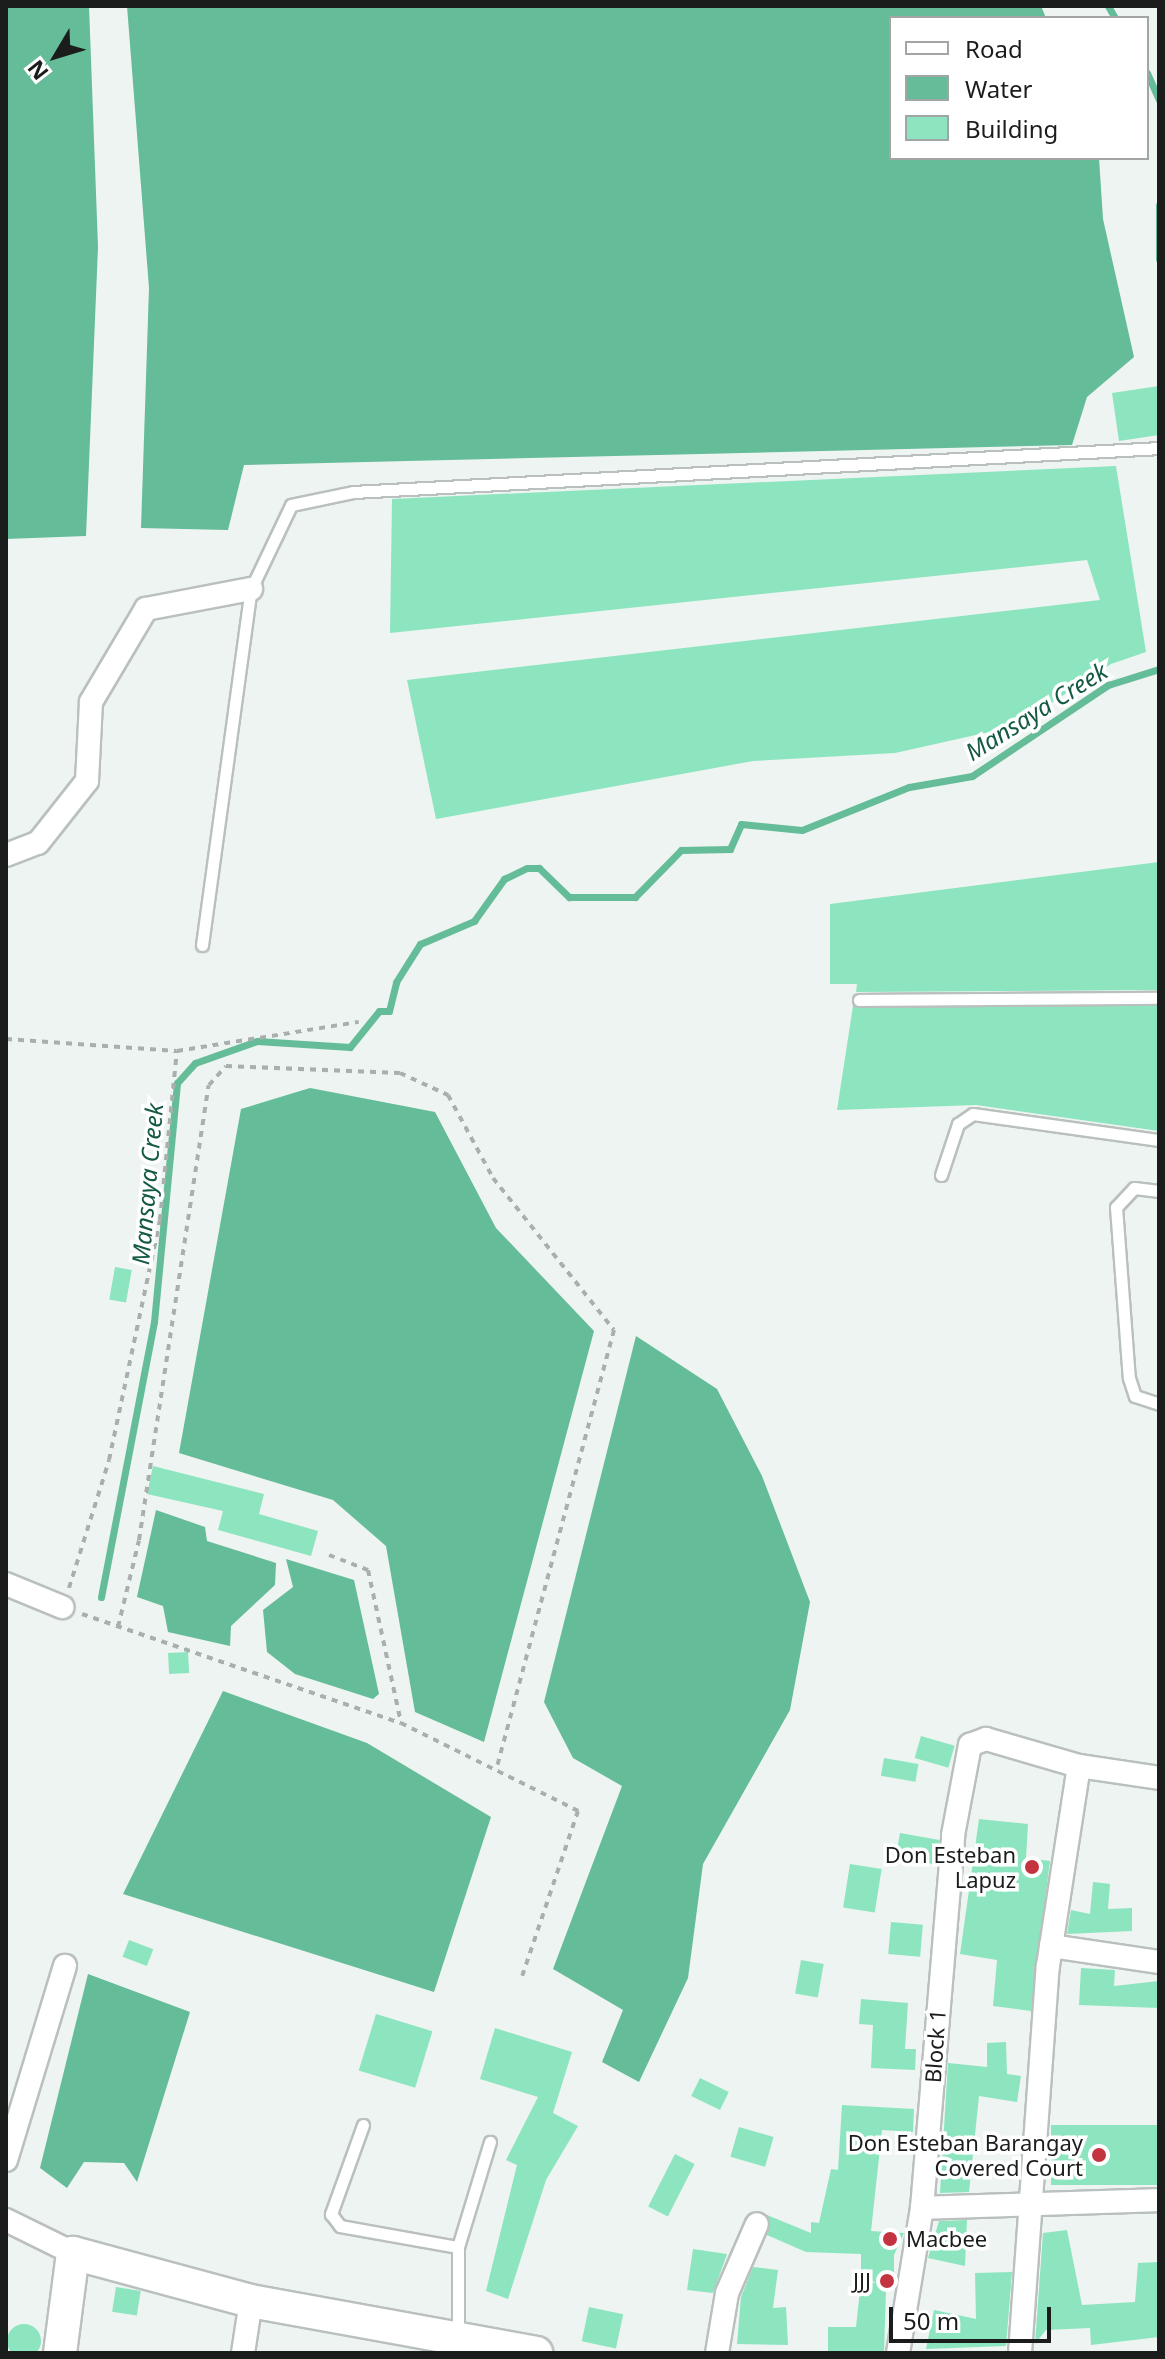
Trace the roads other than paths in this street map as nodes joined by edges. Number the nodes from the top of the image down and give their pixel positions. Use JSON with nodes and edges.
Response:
{"nodes":[{"id":1,"x":1159,"y":448,"type":"edge"},
{"id":2,"x":251,"y":589,"type":"junction"},
{"id":3,"x":6,"y":855,"type":"edge"},
{"id":4,"x":202,"y":945,"type":"dead end"},
{"id":5,"x":1159,"y":998,"type":"edge"},
{"id":6,"x":859,"y":1000,"type":"dead end"},
{"id":7,"x":1159,"y":1140,"type":"edge"},
{"id":8,"x":941,"y":1175,"type":"dead end"},
{"id":9,"x":1159,"y":1191,"type":"edge"},
{"id":10,"x":1159,"y":1404,"type":"edge"},
{"id":11,"x":6,"y":1584,"type":"edge"},
{"id":12,"x":62,"y":1607,"type":"road end"},
{"id":13,"x":1079,"y":1766,"type":"junction"},
{"id":14,"x":1159,"y":1778,"type":"edge"},
{"id":15,"x":1051,"y":1946,"type":"junction"},
{"id":16,"x":1159,"y":1962,"type":"edge"},
{"id":17,"x":65,"y":1966,"type":"dead end"},
{"id":18,"x":363,"y":2125,"type":"dead end"},
{"id":19,"x":490,"y":2142,"type":"dead end"},
{"id":20,"x":6,"y":2160,"type":"edge"},
{"id":21,"x":1159,"y":2200,"type":"edge"},
{"id":22,"x":922,"y":2208,"type":"junction"},
{"id":23,"x":1029,"y":2209,"type":"junction"},
{"id":24,"x":6,"y":2220,"type":"edge"},
{"id":25,"x":757,"y":2224,"type":"dead end"},
{"id":26,"x":458,"y":2247,"type":"junction"},
{"id":27,"x":73,"y":2253,"type":"junction"},
{"id":28,"x":251,"y":2301,"type":"junction"},
{"id":29,"x":458,"y":2339,"type":"junction"},
{"id":30,"x":60,"y":2353,"type":"edge"},
{"id":31,"x":243,"y":2353,"type":"edge"},
{"id":32,"x":536,"y":2353,"type":"edge"},
{"id":33,"x":717,"y":2353,"type":"edge"},
{"id":34,"x":898,"y":2353,"type":"edge"},
{"id":35,"x":1020,"y":2353,"type":"edge"}],
"edges":[{"from":1,"to":2,"type":"lane"},
{"from":2,"to":3,"type":"street"},
{"from":2,"to":4,"type":"lane"},
{"from":5,"to":6,"type":"lane"},
{"from":7,"to":8,"type":"lane"},
{"from":9,"to":10,"type":"lane"},
{"from":11,"to":12,"type":"street"},
{"from":13,"to":14,"type":"street"},
{"from":13,"to":15,"type":"street"},
{"from":13,"to":22,"type":"street","name":"Block 1"},
{"from":15,"to":16,"type":"street"},
{"from":15,"to":23,"type":"street"},
{"from":17,"to":20,"type":"street"},
{"from":18,"to":26,"type":"lane"},
{"from":19,"to":26,"type":"lane"},
{"from":21,"to":23,"type":"street"},
{"from":22,"to":23,"type":"street"},
{"from":22,"to":34,"type":"street","name":"Block 1"},
{"from":23,"to":35,"type":"street"},
{"from":24,"to":27,"type":"street"},
{"from":25,"to":33,"type":"street"},
{"from":26,"to":29,"type":"lane"},
{"from":27,"to":28,"type":"street"},
{"from":27,"to":30,"type":"street"},
{"from":28,"to":29,"type":"street"},
{"from":28,"to":31,"type":"street"},
{"from":29,"to":32,"type":"street"}]}
